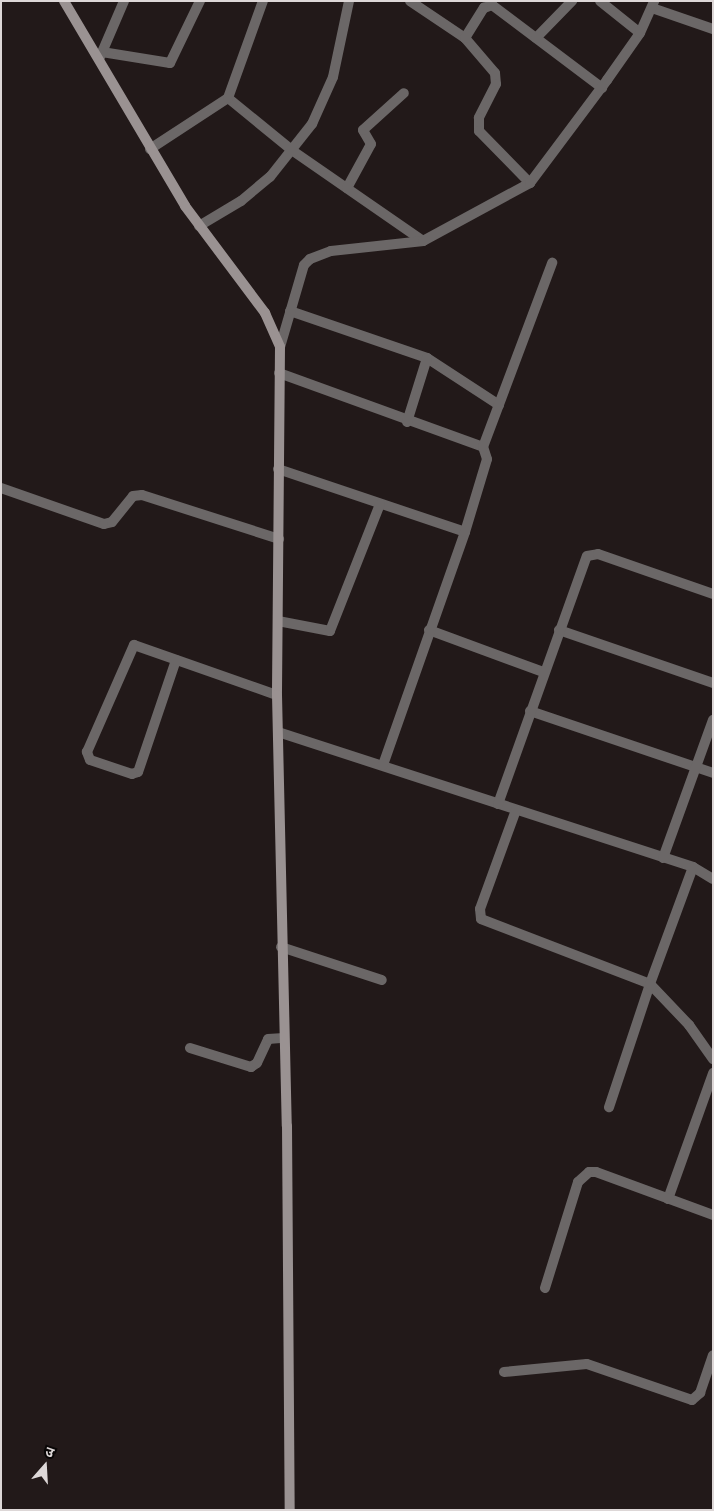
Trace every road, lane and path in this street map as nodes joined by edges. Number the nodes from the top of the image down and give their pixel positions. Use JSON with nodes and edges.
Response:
{"nodes":[{"id":1,"x":64,"y":1,"type":"edge"},
{"id":2,"x":124,"y":1,"type":"edge"},
{"id":3,"x":200,"y":1,"type":"edge"},
{"id":4,"x":263,"y":1,"type":"edge"},
{"id":5,"x":349,"y":1,"type":"edge"},
{"id":6,"x":410,"y":1,"type":"edge"},
{"id":7,"x":572,"y":1,"type":"edge"},
{"id":8,"x":600,"y":1,"type":"edge"},
{"id":9,"x":653,"y":4,"type":"edge"},
{"id":10,"x":713,"y":29,"type":"edge"},
{"id":11,"x":640,"y":33,"type":"junction"},
{"id":12,"x":465,"y":38,"type":"junction"},
{"id":13,"x":536,"y":38,"type":"junction"},
{"id":14,"x":101,"y":56,"type":"junction"},
{"id":15,"x":602,"y":88,"type":"junction"},
{"id":16,"x":404,"y":93,"type":"dead end"},
{"id":17,"x":228,"y":98,"type":"junction"},
{"id":18,"x":150,"y":149,"type":"junction"},
{"id":19,"x":293,"y":151,"type":"junction"},
{"id":20,"x":530,"y":183,"type":"junction"},
{"id":21,"x":348,"y":188,"type":"junction"},
{"id":22,"x":199,"y":226,"type":"junction"},
{"id":23,"x":423,"y":241,"type":"junction"},
{"id":24,"x":552,"y":263,"type":"dead end"},
{"id":25,"x":290,"y":311,"type":"junction"},
{"id":26,"x":280,"y":347,"type":"junction"},
{"id":27,"x":427,"y":358,"type":"junction"},
{"id":28,"x":279,"y":373,"type":"junction"},
{"id":29,"x":500,"y":405,"type":"junction"},
{"id":30,"x":407,"y":422,"type":"junction"},
{"id":31,"x":483,"y":448,"type":"junction"},
{"id":32,"x":278,"y":469,"type":"junction"},
{"id":33,"x":1,"y":488,"type":"edge"},
{"id":34,"x":380,"y":504,"type":"junction"},
{"id":35,"x":464,"y":532,"type":"junction"},
{"id":36,"x":280,"y":539,"type":"junction"},
{"id":37,"x":713,"y":594,"type":"edge"},
{"id":38,"x":278,"y":622,"type":"junction"},
{"id":39,"x":429,"y":630,"type":"junction"},
{"id":40,"x":559,"y":630,"type":"junction"},
{"id":41,"x":176,"y":660,"type":"junction"},
{"id":42,"x":543,"y":672,"type":"junction"},
{"id":43,"x":713,"y":683,"type":"edge"},
{"id":44,"x":276,"y":695,"type":"junction"},
{"id":45,"x":530,"y":711,"type":"junction"},
{"id":46,"x":713,"y":720,"type":"edge"},
{"id":47,"x":278,"y":732,"type":"junction"},
{"id":48,"x":383,"y":766,"type":"junction"},
{"id":49,"x":694,"y":767,"type":"junction"},
{"id":50,"x":713,"y":773,"type":"edge"},
{"id":51,"x":498,"y":804,"type":"junction"},
{"id":52,"x":516,"y":810,"type":"junction"},
{"id":53,"x":663,"y":858,"type":"junction"},
{"id":54,"x":693,"y":867,"type":"junction"},
{"id":55,"x":713,"y":879,"type":"edge"},
{"id":56,"x":281,"y":947,"type":"junction"},
{"id":57,"x":382,"y":980,"type":"dead end"},
{"id":58,"x":650,"y":984,"type":"junction"},
{"id":59,"x":284,"y":1038,"type":"junction"},
{"id":60,"x":190,"y":1048,"type":"dead end"},
{"id":61,"x":713,"y":1059,"type":"edge"},
{"id":62,"x":713,"y":1074,"type":"edge"},
{"id":63,"x":609,"y":1107,"type":"dead end"},
{"id":64,"x":668,"y":1199,"type":"junction"},
{"id":65,"x":713,"y":1215,"type":"edge"},
{"id":66,"x":545,"y":1288,"type":"dead end"},
{"id":67,"x":713,"y":1355,"type":"edge"},
{"id":68,"x":504,"y":1372,"type":"dead end"},
{"id":69,"x":290,"y":1510,"type":"edge"}],
"edges":[{"from":1,"to":14,"type":"street"},
{"from":2,"to":14,"type":"street"},
{"from":3,"to":14,"type":"street"},
{"from":4,"to":17,"type":"street"},
{"from":5,"to":19,"type":"street"},
{"from":6,"to":12,"type":"street"},
{"from":7,"to":13,"type":"street"},
{"from":8,"to":11,"type":"street"},
{"from":9,"to":10,"type":"street"},
{"from":9,"to":11,"type":"street"},
{"from":11,"to":15,"type":"street"},
{"from":12,"to":13,"type":"street"},
{"from":12,"to":20,"type":"street"},
{"from":13,"to":15,"type":"street"},
{"from":14,"to":18,"type":"street"},
{"from":15,"to":20,"type":"street"},
{"from":16,"to":21,"type":"street"},
{"from":17,"to":18,"type":"street"},
{"from":17,"to":19,"type":"street"},
{"from":18,"to":22,"type":"street"},
{"from":19,"to":21,"type":"street"},
{"from":19,"to":22,"type":"street"},
{"from":20,"to":23,"type":"street"},
{"from":21,"to":23,"type":"street"},
{"from":22,"to":26,"type":"street"},
{"from":23,"to":25,"type":"street"},
{"from":24,"to":29,"type":"street"},
{"from":25,"to":26,"type":"street"},
{"from":25,"to":27,"type":"street"},
{"from":26,"to":28,"type":"street"},
{"from":27,"to":29,"type":"street"},
{"from":27,"to":30,"type":"street"},
{"from":28,"to":30,"type":"street"},
{"from":28,"to":32,"type":"street"},
{"from":29,"to":31,"type":"street"},
{"from":30,"to":31,"type":"street"},
{"from":31,"to":35,"type":"street"},
{"from":32,"to":34,"type":"street"},
{"from":32,"to":36,"type":"street"},
{"from":33,"to":36,"type":"street"},
{"from":34,"to":35,"type":"street"},
{"from":34,"to":38,"type":"street"},
{"from":35,"to":39,"type":"street"},
{"from":36,"to":38,"type":"street"},
{"from":37,"to":40,"type":"street"},
{"from":38,"to":44,"type":"street"},
{"from":39,"to":42,"type":"street"},
{"from":39,"to":48,"type":"street"},
{"from":40,"to":42,"type":"street"},
{"from":40,"to":43,"type":"street"},
{"from":41,"to":41,"type":"street"},
{"from":41,"to":44,"type":"street"},
{"from":42,"to":45,"type":"street"},
{"from":44,"to":47,"type":"street"},
{"from":45,"to":49,"type":"street"},
{"from":45,"to":51,"type":"street"},
{"from":46,"to":49,"type":"street"},
{"from":47,"to":48,"type":"street"},
{"from":47,"to":56,"type":"street"},
{"from":48,"to":51,"type":"street"},
{"from":49,"to":50,"type":"street"},
{"from":49,"to":53,"type":"street"},
{"from":51,"to":52,"type":"street"},
{"from":52,"to":53,"type":"street"},
{"from":52,"to":58,"type":"street"},
{"from":53,"to":54,"type":"street"},
{"from":54,"to":55,"type":"street"},
{"from":54,"to":58,"type":"street"},
{"from":56,"to":57,"type":"street"},
{"from":56,"to":59,"type":"street"},
{"from":58,"to":61,"type":"street"},
{"from":58,"to":63,"type":"street"},
{"from":59,"to":60,"type":"street"},
{"from":59,"to":69,"type":"street"},
{"from":62,"to":64,"type":"street"},
{"from":64,"to":65,"type":"street"},
{"from":64,"to":66,"type":"street"},
{"from":67,"to":68,"type":"street"}]}
